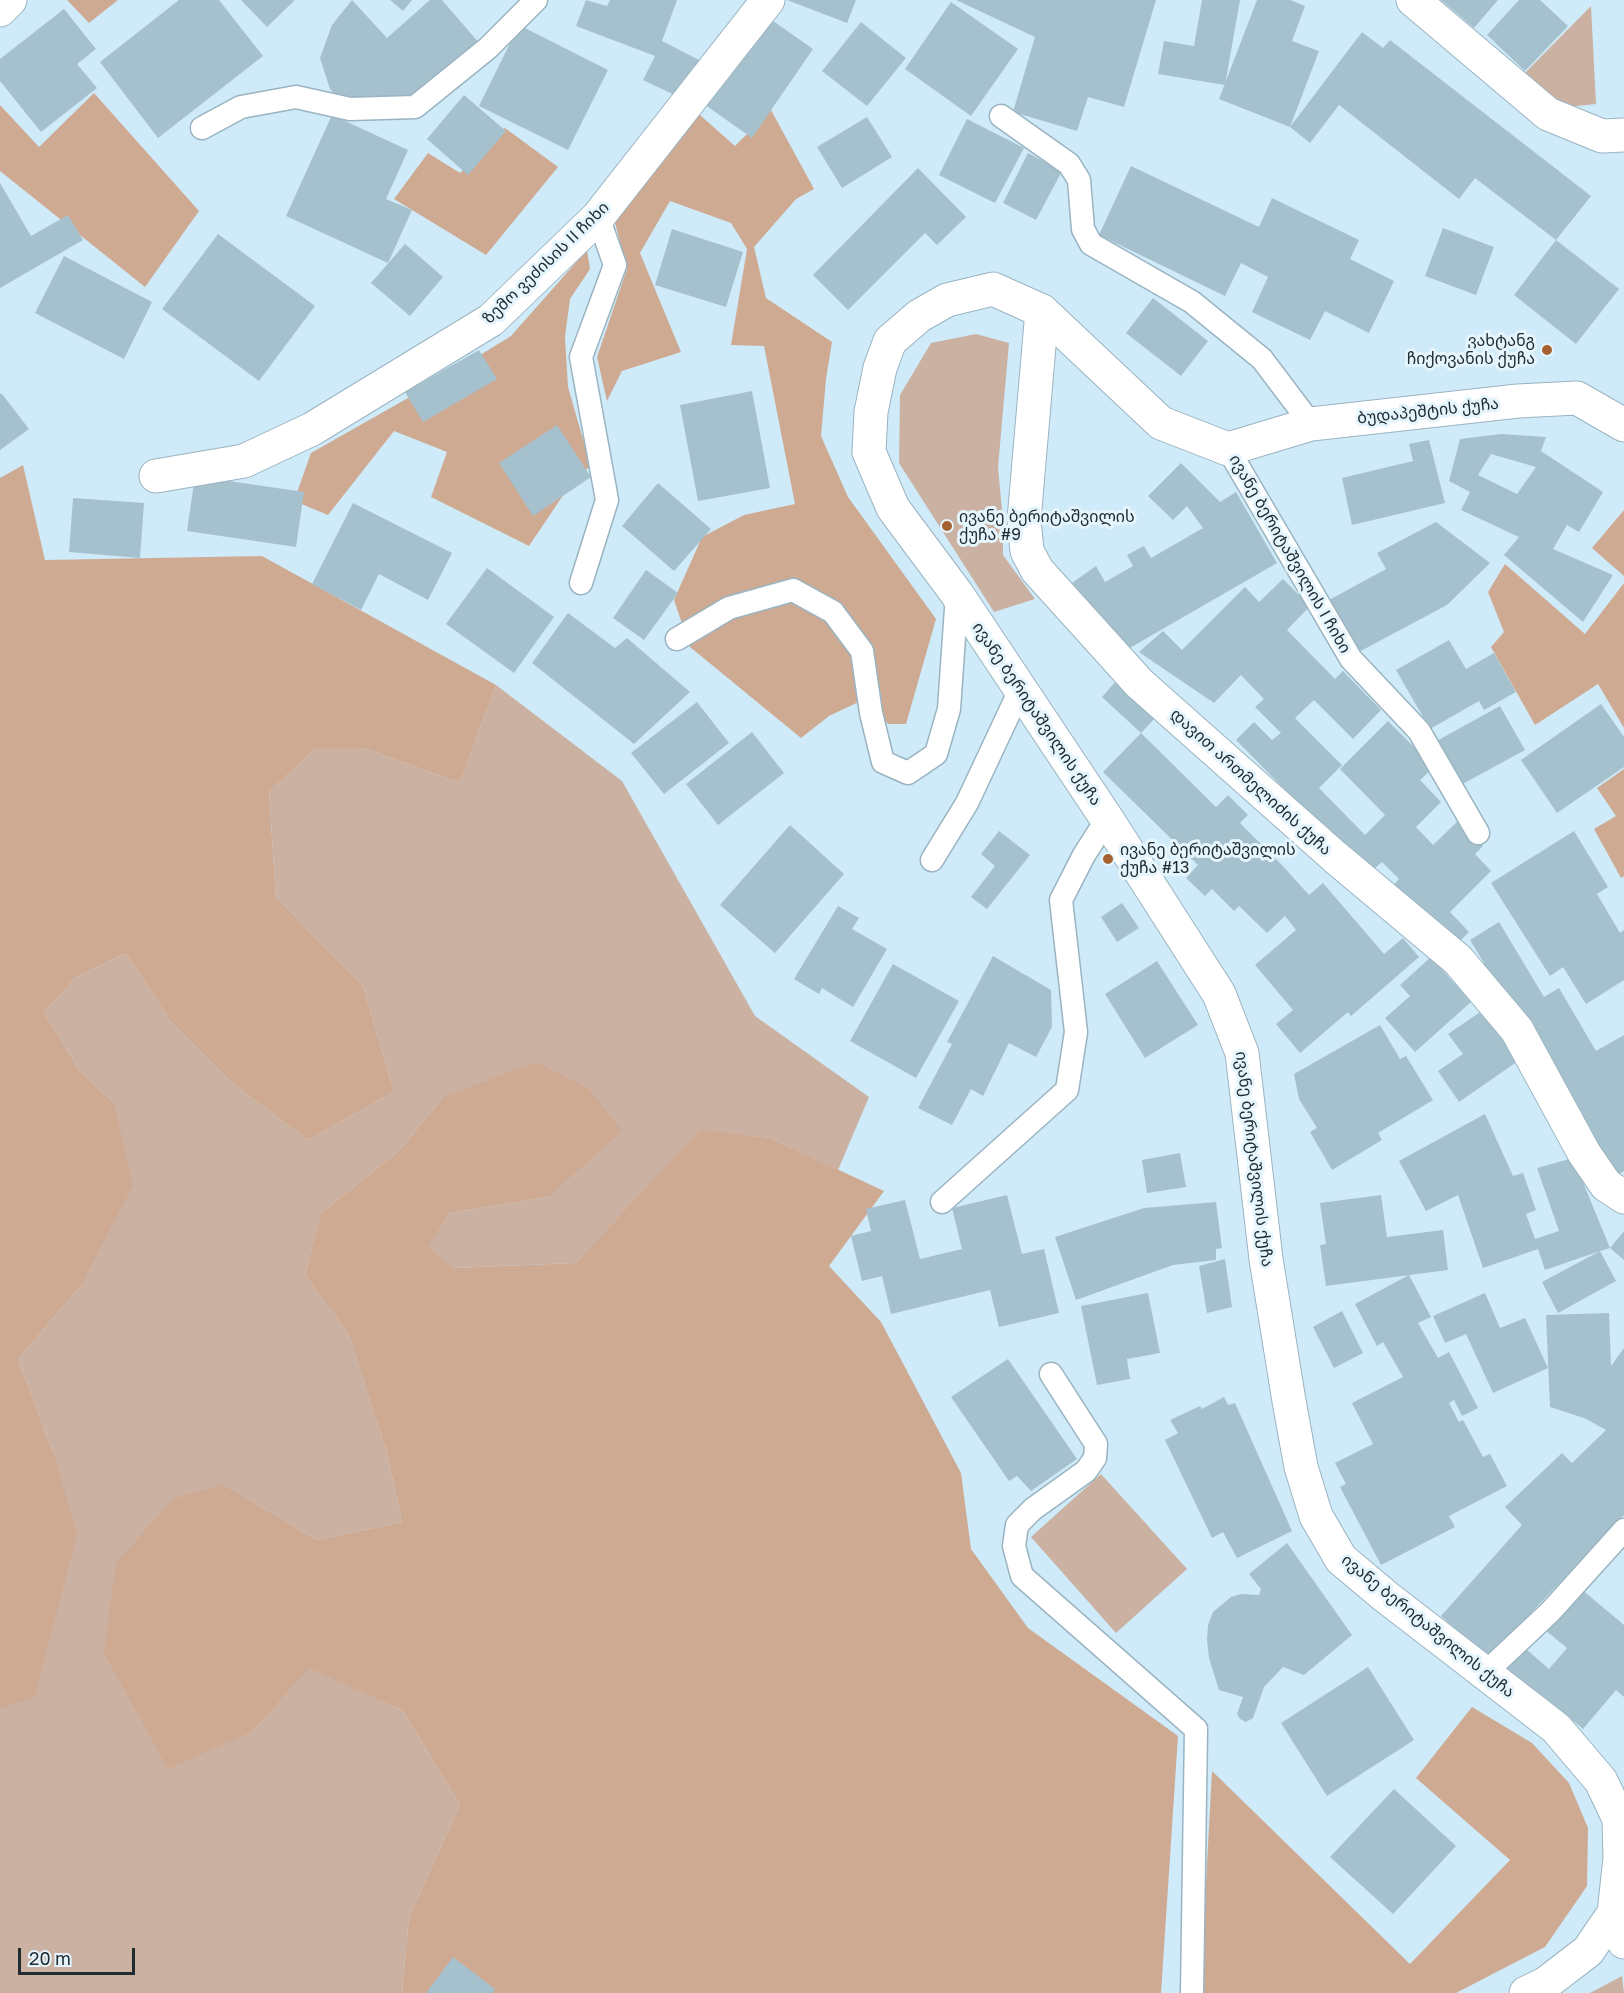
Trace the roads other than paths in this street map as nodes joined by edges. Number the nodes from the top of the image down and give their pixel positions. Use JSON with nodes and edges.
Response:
{"nodes":[{"id":1,"x":10,"y":0,"type":"edge"},
{"id":2,"x":536,"y":0,"type":"edge"},
{"id":3,"x":768,"y":0,"type":"edge"},
{"id":4,"x":1413,"y":0,"type":"edge"},
{"id":5,"x":0,"y":10,"type":"edge"},
{"id":6,"x":1001,"y":116,"type":"dead end"},
{"id":7,"x":202,"y":128,"type":"dead end"},
{"id":8,"x":1624,"y":135,"type":"edge"},
{"id":9,"x":598,"y":217,"type":"junction"},
{"id":10,"x":1042,"y":311,"type":"junction"},
{"id":11,"x":1311,"y":424,"type":"junction"},
{"id":12,"x":1624,"y":425,"type":"edge"},
{"id":13,"x":1228,"y":449,"type":"junction"},
{"id":14,"x":156,"y":476,"type":"dead end"},
{"id":15,"x":581,"y":583,"type":"dead end"},
{"id":16,"x":957,"y":594,"type":"junction"},
{"id":17,"x":677,"y":639,"type":"dead end"},
{"id":18,"x":1020,"y":690,"type":"junction"},
{"id":19,"x":1107,"y":819,"type":"junction"},
{"id":20,"x":1478,"y":833,"type":"dead end"},
{"id":21,"x":932,"y":860,"type":"dead end"},
{"id":22,"x":1624,"y":1197,"type":"edge"},
{"id":23,"x":942,"y":1202,"type":"dead end"},
{"id":24,"x":1051,"y":1374,"type":"dead end"},
{"id":25,"x":1624,"y":1530,"type":"edge"},
{"id":26,"x":1485,"y":1673,"type":"junction"},
{"id":27,"x":1619,"y":1928,"type":"edge"},
{"id":28,"x":1191,"y":1993,"type":"edge"},
{"id":29,"x":1526,"y":1993,"type":"edge"}],
"edges":[{"from":1,"to":5,"type":"main road"},
{"from":2,"to":7,"type":"lane"},
{"from":3,"to":9,"type":"main road","name":"ზემო ვეძისის II ჩიხი"},
{"from":4,"to":8,"type":"main road"},
{"from":6,"to":11,"type":"lane"},
{"from":9,"to":14,"type":"main road","name":"ზემო ვეძისის II ჩიხი"},
{"from":9,"to":15,"type":"lane"},
{"from":10,"to":13,"type":"main road","name":"ივანე ბერიტაშვილის ქუჩა"},
{"from":10,"to":16,"type":"main road","name":"ივანე ბერიტაშვილის ქუჩა"},
{"from":10,"to":22,"type":"main road","name":"დავით ართმელიძის ქუჩა"},
{"from":11,"to":12,"type":"main road","name":"ბუდაპეშტის ქუჩა"},
{"from":11,"to":13,"type":"main road","name":"ბუდაპეშტის ქუჩა"},
{"from":13,"to":20,"type":"lane","name":"ივანე ბერიტაშვილის I ჩიხი"},
{"from":16,"to":17,"type":"lane"},
{"from":16,"to":18,"type":"main road","name":"ივანე ბერიტაშვილის ქუჩა"},
{"from":18,"to":19,"type":"main road","name":"ივანე ბერიტაშვილის ქუჩა"},
{"from":18,"to":21,"type":"lane"},
{"from":19,"to":23,"type":"lane"},
{"from":19,"to":26,"type":"main road","name":"ივანე ბერიტაშვილის ქუჩა"},
{"from":24,"to":28,"type":"lane"},
{"from":25,"to":26,"type":"lane"},
{"from":26,"to":27,"type":"main road","name":"ივანე ბერიტაშვილის ქუჩა"},
{"from":27,"to":29,"type":"main road","name":"ივანე ბერიტაშვილის ქუჩა"}]}
